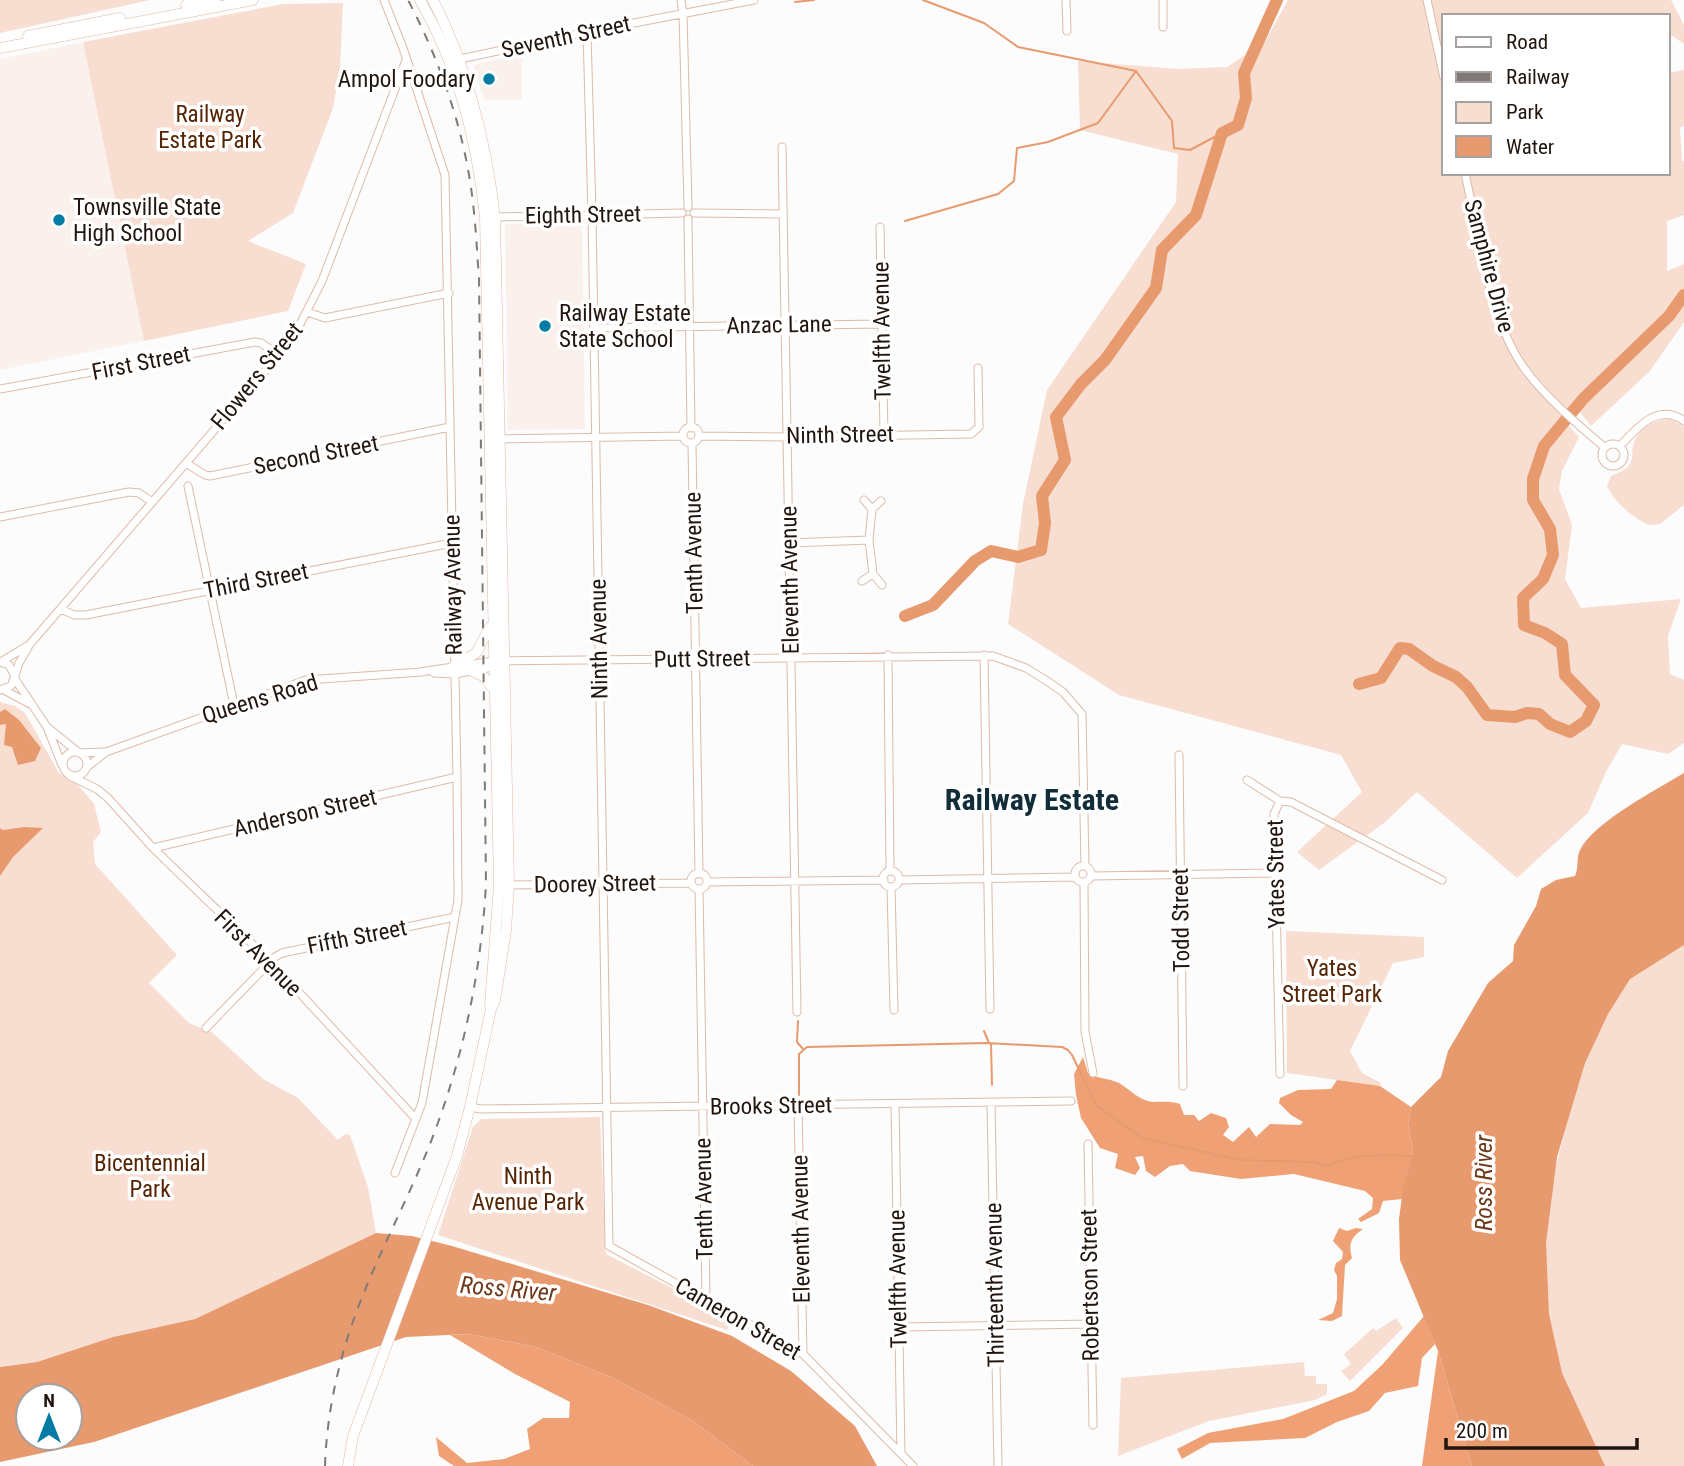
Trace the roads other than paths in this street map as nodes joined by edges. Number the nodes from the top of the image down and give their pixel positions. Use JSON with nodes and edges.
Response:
{"nodes":[{"id":1,"x":215,"y":0,"type":"edge"},
{"id":2,"x":253,"y":0,"type":"edge"},
{"id":3,"x":384,"y":0,"type":"edge"},
{"id":4,"x":420,"y":0,"type":"edge"},
{"id":5,"x":433,"y":0,"type":"edge"},
{"id":6,"x":681,"y":0,"type":"edge"},
{"id":7,"x":754,"y":0,"type":"edge"},
{"id":8,"x":1066,"y":0,"type":"edge"},
{"id":9,"x":1163,"y":0,"type":"edge"},
{"id":10,"x":1427,"y":0,"type":"edge"},
{"id":11,"x":683,"y":13,"type":"junction"},
{"id":12,"x":1163,"y":27,"type":"dead end"},
{"id":13,"x":1067,"y":31,"type":"dead end"},
{"id":14,"x":587,"y":32,"type":"junction"},
{"id":15,"x":0,"y":41,"type":"edge"},
{"id":16,"x":0,"y":48,"type":"edge"},
{"id":17,"x":460,"y":59,"type":"junction"},
{"id":18,"x":406,"y":60,"type":"junction"},
{"id":19,"x":1442,"y":69,"type":"edge"},
{"id":20,"x":782,"y":147,"type":"dead end"},
{"id":21,"x":1465,"y":175,"type":"edge"},
{"id":22,"x":688,"y":213,"type":"junction"},
{"id":23,"x":592,"y":214,"type":"junction"},
{"id":24,"x":782,"y":214,"type":"junction"},
{"id":25,"x":490,"y":217,"type":"junction"},
{"id":26,"x":880,"y":227,"type":"dead end"},
{"id":27,"x":449,"y":293,"type":"junction"},
{"id":28,"x":307,"y":312,"type":"junction"},
{"id":29,"x":785,"y":324,"type":"junction"},
{"id":30,"x":880,"y":324,"type":"junction"},
{"id":31,"x":690,"y":327,"type":"junction"},
{"id":32,"x":594,"y":328,"type":"junction"},
{"id":33,"x":279,"y":355,"type":"junction"},
{"id":34,"x":978,"y":368,"type":"dead end"},
{"id":35,"x":0,"y":389,"type":"edge"},
{"id":36,"x":1684,"y":421,"type":"edge"},
{"id":37,"x":450,"y":427,"type":"junction"},
{"id":38,"x":691,"y":428,"type":"junction"},
{"id":39,"x":884,"y":434,"type":"junction"},
{"id":40,"x":684,"y":436,"type":"junction"},
{"id":41,"x":699,"y":436,"type":"junction"},
{"id":42,"x":788,"y":437,"type":"junction"},
{"id":43,"x":596,"y":438,"type":"junction"},
{"id":44,"x":500,"y":439,"type":"junction"},
{"id":45,"x":692,"y":443,"type":"junction"},
{"id":46,"x":1620,"y":446,"type":"junction"},
{"id":47,"x":1604,"y":447,"type":"junction"},
{"id":48,"x":186,"y":463,"type":"junction"},
{"id":49,"x":188,"y":486,"type":"dead end"},
{"id":50,"x":864,"y":500,"type":"dead end"},
{"id":51,"x":881,"y":501,"type":"dead end"},
{"id":52,"x":152,"y":502,"type":"junction"},
{"id":53,"x":872,"y":509,"type":"junction"},
{"id":54,"x":0,"y":517,"type":"edge"},
{"id":55,"x":869,"y":540,"type":"junction"},
{"id":56,"x":452,"y":543,"type":"junction"},
{"id":57,"x":790,"y":543,"type":"junction"},
{"id":58,"x":873,"y":574,"type":"junction"},
{"id":59,"x":862,"y":581,"type":"dead end"},
{"id":60,"x":882,"y":585,"type":"dead end"},
{"id":61,"x":209,"y":590,"type":"junction"},
{"id":62,"x":61,"y":609,"type":"junction"},
{"id":63,"x":492,"y":621,"type":"junction"},
{"id":64,"x":30,"y":644,"type":"junction"},
{"id":65,"x":888,"y":655,"type":"junction"},
{"id":66,"x":984,"y":655,"type":"junction"},
{"id":67,"x":791,"y":658,"type":"junction"},
{"id":68,"x":695,"y":660,"type":"junction"},
{"id":69,"x":599,"y":661,"type":"junction"},
{"id":70,"x":0,"y":662,"type":"edge"},
{"id":71,"x":497,"y":664,"type":"junction"},
{"id":72,"x":455,"y":670,"type":"junction"},
{"id":73,"x":472,"y":671,"type":"junction"},
{"id":74,"x":15,"y":678,"type":"junction"},
{"id":75,"x":493,"y":688,"type":"junction"},
{"id":76,"x":2,"y":690,"type":"edge"},
{"id":77,"x":31,"y":705,"type":"junction"},
{"id":78,"x":234,"y":705,"type":"junction"},
{"id":79,"x":47,"y":727,"type":"junction"},
{"id":80,"x":78,"y":752,"type":"junction"},
{"id":81,"x":106,"y":752,"type":"junction"},
{"id":82,"x":1179,"y":755,"type":"dead end"},
{"id":83,"x":63,"y":766,"type":"junction"},
{"id":84,"x":87,"y":768,"type":"junction"},
{"id":85,"x":70,"y":776,"type":"junction"},
{"id":86,"x":457,"y":777,"type":"junction"},
{"id":87,"x":1247,"y":780,"type":"dead end"},
{"id":88,"x":97,"y":789,"type":"junction"},
{"id":89,"x":1280,"y":801,"type":"junction"},
{"id":90,"x":153,"y":848,"type":"junction"},
{"id":91,"x":1085,"y":866,"type":"junction"},
{"id":92,"x":890,"y":872,"type":"junction"},
{"id":93,"x":1275,"y":873,"type":"junction"},
{"id":94,"x":699,"y":874,"type":"junction"},
{"id":95,"x":1180,"y":875,"type":"junction"},
{"id":96,"x":1092,"y":876,"type":"junction"},
{"id":97,"x":1075,"y":877,"type":"junction"},
{"id":98,"x":987,"y":878,"type":"junction"},
{"id":99,"x":884,"y":880,"type":"junction"},
{"id":100,"x":899,"y":880,"type":"junction"},
{"id":101,"x":1442,"y":880,"type":"dead end"},
{"id":102,"x":795,"y":881,"type":"junction"},
{"id":103,"x":707,"y":882,"type":"junction"},
{"id":104,"x":691,"y":883,"type":"junction"},
{"id":105,"x":1084,"y":883,"type":"junction"},
{"id":106,"x":603,"y":884,"type":"junction"},
{"id":107,"x":504,"y":886,"type":"junction"},
{"id":108,"x":891,"y":887,"type":"junction"},
{"id":109,"x":699,"y":889,"type":"junction"},
{"id":110,"x":455,"y":918,"type":"junction"},
{"id":111,"x":271,"y":962,"type":"junction"},
{"id":112,"x":990,"y":1009,"type":"dead end"},
{"id":113,"x":894,"y":1010,"type":"dead end"},
{"id":114,"x":797,"y":1012,"type":"dead end"},
{"id":115,"x":206,"y":1028,"type":"dead end"},
{"id":116,"x":1093,"y":1073,"type":"dead end"},
{"id":117,"x":1280,"y":1074,"type":"dead end"},
{"id":118,"x":1183,"y":1086,"type":"dead end"},
{"id":119,"x":1071,"y":1101,"type":"dead end"},
{"id":120,"x":991,"y":1103,"type":"junction"},
{"id":121,"x":895,"y":1104,"type":"junction"},
{"id":122,"x":799,"y":1105,"type":"junction"},
{"id":123,"x":470,"y":1107,"type":"junction"},
{"id":124,"x":605,"y":1107,"type":"junction"},
{"id":125,"x":702,"y":1107,"type":"junction"},
{"id":126,"x":416,"y":1119,"type":"junction"},
{"id":127,"x":1088,"y":1144,"type":"dead end"},
{"id":128,"x":396,"y":1173,"type":"dead end"},
{"id":129,"x":609,"y":1247,"type":"joint"},
{"id":130,"x":706,"y":1299,"type":"junction"},
{"id":131,"x":1090,"y":1324,"type":"junction"},
{"id":132,"x":996,"y":1325,"type":"junction"},
{"id":133,"x":899,"y":1327,"type":"junction"},
{"id":134,"x":803,"y":1354,"type":"junction"},
{"id":135,"x":1093,"y":1425,"type":"dead end"},
{"id":136,"x":901,"y":1454,"type":"junction"},
{"id":137,"x":348,"y":1466,"type":"edge"},
{"id":138,"x":913,"y":1466,"type":"edge"},
{"id":139,"x":998,"y":1466,"type":"edge"}],
"edges":[{"from":1,"to":15,"type":"main road"},
{"from":2,"to":16,"type":"main road"},
{"from":3,"to":18,"type":"street","name":"Railway Avenue"},
{"from":4,"to":25,"type":"main road","name":"Railway Avenue"},
{"from":5,"to":17,"type":"main road","name":"Railway Avenue"},
{"from":6,"to":11,"type":"street"},
{"from":7,"to":11,"type":"street","name":"Seventh Street"},
{"from":8,"to":13,"type":"street"},
{"from":9,"to":12,"type":"street"},
{"from":10,"to":19,"type":"street"},
{"from":11,"to":14,"type":"street","name":"Seventh Street"},
{"from":11,"to":22,"type":"street"},
{"from":14,"to":17,"type":"street","name":"Seventh Street"},
{"from":14,"to":23,"type":"street","name":"Ninth Avenue"},
{"from":17,"to":25,"type":"main road","name":"Railway Avenue"},
{"from":18,"to":27,"type":"street","name":"Railway Avenue"},
{"from":18,"to":28,"type":"street","name":"Flowers Street"},
{"from":20,"to":24,"type":"street","name":"Eleventh Avenue"},
{"from":21,"to":47,"type":"street","name":"Samphire Drive"},
{"from":22,"to":23,"type":"street","name":"Eighth Street"},
{"from":22,"to":24,"type":"street","name":"Eighth Street"},
{"from":22,"to":31,"type":"street"},
{"from":23,"to":25,"type":"street","name":"Eighth Street"},
{"from":23,"to":32,"type":"street","name":"Ninth Avenue"},
{"from":24,"to":29,"type":"street","name":"Eleventh Avenue"},
{"from":25,"to":44,"type":"main road","name":"Railway Avenue"},
{"from":25,"to":63,"type":"main road","name":"Railway Avenue"},
{"from":26,"to":30,"type":"street","name":"Twelfth Avenue"},
{"from":27,"to":28,"type":"street"},
{"from":27,"to":37,"type":"street","name":"Railway Avenue"},
{"from":28,"to":33,"type":"street","name":"Flowers Street"},
{"from":29,"to":30,"type":"street","name":"Anzac Lane"},
{"from":29,"to":31,"type":"street","name":"Anzac Lane"},
{"from":29,"to":42,"type":"street","name":"Eleventh Avenue"},
{"from":30,"to":39,"type":"street","name":"Twelfth Avenue"},
{"from":31,"to":32,"type":"street","name":"Anzac Lane"},
{"from":31,"to":38,"type":"street"},
{"from":32,"to":43,"type":"street","name":"Ninth Avenue"},
{"from":33,"to":35,"type":"street","name":"First Street"},
{"from":33,"to":48,"type":"street","name":"Flowers Street"},
{"from":34,"to":39,"type":"street","name":"Ninth Street"},
{"from":36,"to":46,"type":"street"},
{"from":37,"to":48,"type":"street","name":"Second Street"},
{"from":37,"to":56,"type":"street","name":"Railway Avenue"},
{"from":38,"to":40,"type":"street"},
{"from":38,"to":41,"type":"street"},
{"from":39,"to":42,"type":"street","name":"Ninth Street"},
{"from":40,"to":43,"type":"street"},
{"from":40,"to":45,"type":"street"},
{"from":41,"to":42,"type":"street","name":"Ninth Street"},
{"from":41,"to":45,"type":"street"},
{"from":42,"to":57,"type":"street","name":"Eleventh Avenue"},
{"from":43,"to":44,"type":"street"},
{"from":43,"to":69,"type":"street","name":"Ninth Avenue"},
{"from":44,"to":71,"type":"main road","name":"Railway Avenue"},
{"from":45,"to":68,"type":"street","name":"Tenth Avenue"},
{"from":46,"to":47,"type":"street"},
{"from":46,"to":47,"type":"street"},
{"from":48,"to":52,"type":"street","name":"Flowers Street"},
{"from":49,"to":61,"type":"street"},
{"from":50,"to":53,"type":"street"},
{"from":51,"to":53,"type":"street"},
{"from":52,"to":54,"type":"street"},
{"from":52,"to":62,"type":"street","name":"Flowers Street"},
{"from":53,"to":55,"type":"street"},
{"from":55,"to":57,"type":"street"},
{"from":55,"to":58,"type":"street"},
{"from":56,"to":61,"type":"street","name":"Third Street"},
{"from":56,"to":72,"type":"street","name":"Railway Avenue"},
{"from":57,"to":67,"type":"street","name":"Eleventh Avenue"},
{"from":58,"to":59,"type":"street"},
{"from":58,"to":60,"type":"street"},
{"from":61,"to":62,"type":"street","name":"Third Street"},
{"from":61,"to":78,"type":"street"},
{"from":62,"to":64,"type":"street","name":"Flowers Street"},
{"from":63,"to":71,"type":"main road","name":"Railway Avenue"},
{"from":63,"to":72,"type":"main road"},
{"from":64,"to":70,"type":"street","name":"Flowers Street"},
{"from":64,"to":74,"type":"street","name":"Flowers Street"},
{"from":65,"to":66,"type":"street","name":"Putt Street"},
{"from":65,"to":67,"type":"street","name":"Putt Street"},
{"from":65,"to":92,"type":"street"},
{"from":66,"to":91,"type":"street","name":"Putt Street"},
{"from":66,"to":98,"type":"street"},
{"from":67,"to":68,"type":"street","name":"Putt Street"},
{"from":67,"to":102,"type":"street","name":"Eleventh Avenue"},
{"from":68,"to":69,"type":"street","name":"Putt Street"},
{"from":68,"to":94,"type":"street","name":"Tenth Avenue"},
{"from":69,"to":71,"type":"street","name":"Putt Street"},
{"from":69,"to":106,"type":"street","name":"Ninth Avenue"},
{"from":70,"to":74,"type":"street"},
{"from":71,"to":72,"type":"street","name":"Queens Road"},
{"from":71,"to":73,"type":"street","name":"Queens Road"},
{"from":71,"to":75,"type":"main road","name":"Railway Avenue"},
{"from":71,"to":107,"type":"main road","name":"Railway Avenue"},
{"from":72,"to":73,"type":"street","name":"Queens Road"},
{"from":72,"to":78,"type":"street","name":"Queens Road"},
{"from":72,"to":86,"type":"street","name":"Railway Avenue"},
{"from":73,"to":75,"type":"main road"},
{"from":74,"to":76,"type":"street","name":"Flowers Street"},
{"from":74,"to":77,"type":"street"},
{"from":75,"to":107,"type":"main road","name":"Railway Avenue"},
{"from":76,"to":77,"type":"street"},
{"from":77,"to":79,"type":"street"},
{"from":78,"to":81,"type":"street","name":"Queens Road"},
{"from":79,"to":80,"type":"street"},
{"from":79,"to":83,"type":"street"},
{"from":80,"to":81,"type":"street","name":"Queens Road"},
{"from":80,"to":83,"type":"street"},
{"from":80,"to":84,"type":"street"},
{"from":81,"to":84,"type":"street","name":"Queens Road"},
{"from":82,"to":95,"type":"street","name":"Todd Street"},
{"from":83,"to":85,"type":"street"},
{"from":84,"to":85,"type":"street"},
{"from":84,"to":88,"type":"street","name":"First Avenue"},
{"from":85,"to":88,"type":"street","name":"First Avenue"},
{"from":86,"to":90,"type":"street","name":"Anderson Street"},
{"from":86,"to":110,"type":"street","name":"Railway Avenue"},
{"from":87,"to":89,"type":"street"},
{"from":88,"to":90,"type":"street","name":"First Avenue"},
{"from":89,"to":93,"type":"street","name":"Yates Street"},
{"from":89,"to":101,"type":"street"},
{"from":90,"to":111,"type":"street","name":"First Avenue"},
{"from":91,"to":96,"type":"street"},
{"from":91,"to":97,"type":"street"},
{"from":92,"to":99,"type":"street"},
{"from":92,"to":100,"type":"street"},
{"from":93,"to":95,"type":"street"},
{"from":93,"to":117,"type":"street","name":"Yates Street"},
{"from":94,"to":103,"type":"street"},
{"from":94,"to":104,"type":"street"},
{"from":95,"to":96,"type":"street"},
{"from":95,"to":118,"type":"street","name":"Todd Street"},
{"from":96,"to":105,"type":"street"},
{"from":97,"to":98,"type":"street"},
{"from":97,"to":105,"type":"street"},
{"from":98,"to":100,"type":"street"},
{"from":98,"to":112,"type":"street"},
{"from":99,"to":102,"type":"street"},
{"from":99,"to":108,"type":"street"},
{"from":100,"to":108,"type":"street"},
{"from":102,"to":103,"type":"street"},
{"from":102,"to":114,"type":"street","name":"Eleventh Avenue"},
{"from":103,"to":109,"type":"street"},
{"from":104,"to":106,"type":"street","name":"Doorey Street"},
{"from":104,"to":109,"type":"street"},
{"from":105,"to":116,"type":"street"},
{"from":106,"to":107,"type":"street","name":"Doorey Street"},
{"from":106,"to":124,"type":"street","name":"Ninth Avenue"},
{"from":107,"to":123,"type":"main road","name":"Railway Avenue"},
{"from":108,"to":113,"type":"street"},
{"from":109,"to":125,"type":"street","name":"Tenth Avenue"},
{"from":110,"to":111,"type":"street","name":"Fifth Street"},
{"from":110,"to":126,"type":"street","name":"Railway Avenue"},
{"from":111,"to":115,"type":"street","name":"Fifth Street"},
{"from":111,"to":126,"type":"street","name":"First Avenue"},
{"from":119,"to":120,"type":"street","name":"Brooks Street"},
{"from":120,"to":121,"type":"street","name":"Brooks Street"},
{"from":120,"to":132,"type":"street","name":"Thirteenth Avenue"},
{"from":121,"to":122,"type":"street","name":"Brooks Street"},
{"from":121,"to":133,"type":"street","name":"Twelfth Avenue"},
{"from":122,"to":125,"type":"street","name":"Brooks Street"},
{"from":122,"to":134,"type":"street","name":"Eleventh Avenue"},
{"from":123,"to":124,"type":"street","name":"Brooks Street"},
{"from":123,"to":137,"type":"main road","name":"Railway Avenue"},
{"from":124,"to":125,"type":"street","name":"Brooks Street"},
{"from":124,"to":129,"type":"street","name":"Ninth Avenue"},
{"from":125,"to":130,"type":"street","name":"Tenth Avenue"},
{"from":126,"to":128,"type":"street","name":"Railway Avenue"},
{"from":127,"to":131,"type":"street","name":"Robertson Street"},
{"from":129,"to":130,"type":"street","name":"Cameron Street"},
{"from":130,"to":134,"type":"street","name":"Cameron Street"},
{"from":131,"to":132,"type":"street"},
{"from":131,"to":135,"type":"street","name":"Robertson Street"},
{"from":132,"to":133,"type":"street"},
{"from":132,"to":139,"type":"street","name":"Thirteenth Avenue"},
{"from":133,"to":136,"type":"street","name":"Twelfth Avenue"},
{"from":134,"to":136,"type":"street","name":"Cameron Street"},
{"from":136,"to":138,"type":"street","name":"Cameron Street"}]}
